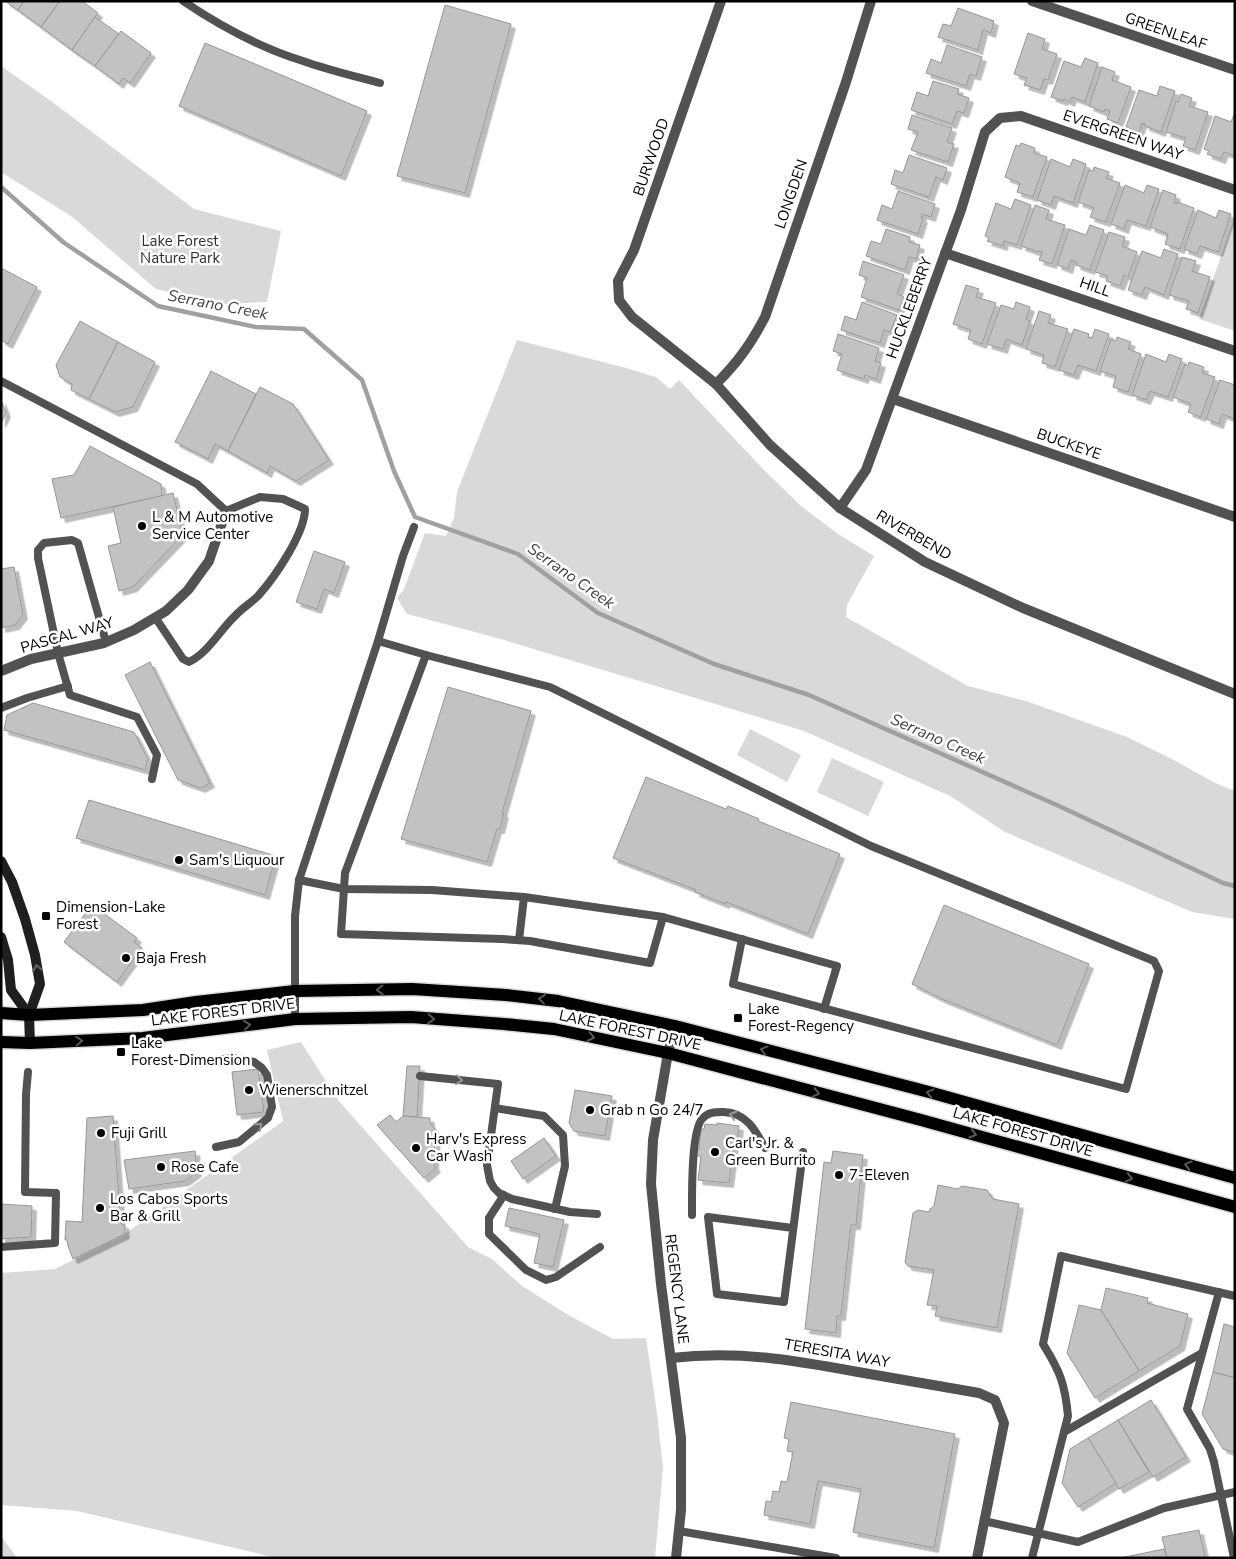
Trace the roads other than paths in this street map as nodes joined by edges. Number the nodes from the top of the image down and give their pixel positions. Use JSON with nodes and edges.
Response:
{"nodes":[{"id":1,"x":183,"y":1,"type":"edge"},
{"id":2,"x":721,"y":1,"type":"edge"},
{"id":3,"x":871,"y":1,"type":"edge"},
{"id":4,"x":1032,"y":1,"type":"edge"},
{"id":5,"x":1235,"y":70,"type":"edge"},
{"id":6,"x":380,"y":83,"type":"dead end"},
{"id":7,"x":1000,"y":118,"type":"joint"},
{"id":8,"x":1235,"y":190,"type":"edge"},
{"id":9,"x":945,"y":252,"type":"junction"},
{"id":10,"x":632,"y":318,"type":"joint"},
{"id":11,"x":1235,"y":351,"type":"edge"},
{"id":12,"x":1,"y":381,"type":"edge"},
{"id":13,"x":716,"y":384,"type":"junction"},
{"id":14,"x":893,"y":399,"type":"junction"},
{"id":15,"x":840,"y":508,"type":"junction"},
{"id":16,"x":226,"y":511,"type":"junction"},
{"id":17,"x":1235,"y":517,"type":"edge"},
{"id":18,"x":414,"y":527,"type":"dead end"},
{"id":19,"x":155,"y":618,"type":"junction"},
{"id":20,"x":378,"y":641,"type":"junction"},
{"id":21,"x":106,"y":642,"type":"junction"},
{"id":22,"x":58,"y":653,"type":"junction"},
{"id":23,"x":426,"y":655,"type":"junction"},
{"id":24,"x":1,"y":670,"type":"edge"},
{"id":25,"x":68,"y":686,"type":"junction"},
{"id":26,"x":1235,"y":694,"type":"edge"},
{"id":27,"x":1,"y":708,"type":"edge"},
{"id":28,"x":152,"y":780,"type":"dead end"},
{"id":29,"x":1,"y":861,"type":"edge"},
{"id":30,"x":299,"y":880,"type":"junction"},
{"id":31,"x":344,"y":889,"type":"junction"},
{"id":32,"x":524,"y":897,"type":"junction"},
{"id":33,"x":663,"y":917,"type":"junction"},
{"id":34,"x":1,"y":937,"type":"edge"},
{"id":35,"x":742,"y":939,"type":"junction"},
{"id":36,"x":519,"y":940,"type":"junction"},
{"id":37,"x":295,"y":991,"type":"junction"},
{"id":38,"x":824,"y":1009,"type":"junction"},
{"id":39,"x":1,"y":1013,"type":"edge"},
{"id":40,"x":29,"y":1015,"type":"junction"},
{"id":41,"x":295,"y":1019,"type":"junction"},
{"id":42,"x":675,"y":1026,"type":"junction"},
{"id":43,"x":1,"y":1042,"type":"edge"},
{"id":44,"x":30,"y":1043,"type":"junction"},
{"id":45,"x":668,"y":1053,"type":"junction"},
{"id":46,"x":205,"y":1061,"type":"dead end"},
{"id":47,"x":28,"y":1072,"type":"dead end"},
{"id":48,"x":420,"y":1076,"type":"dead end"},
{"id":49,"x":495,"y":1108,"type":"junction"},
{"id":50,"x":216,"y":1147,"type":"dead end"},
{"id":51,"x":765,"y":1148,"type":"dead end"},
{"id":52,"x":803,"y":1152,"type":"dead end"},
{"id":53,"x":1235,"y":1178,"type":"edge"},
{"id":54,"x":504,"y":1196,"type":"junction"},
{"id":55,"x":1235,"y":1207,"type":"edge"},
{"id":56,"x":555,"y":1209,"type":"junction"},
{"id":57,"x":597,"y":1214,"type":"dead end"},
{"id":58,"x":692,"y":1215,"type":"dead end"},
{"id":59,"x":793,"y":1228,"type":"junction"},
{"id":60,"x":1,"y":1247,"type":"edge"},
{"id":61,"x":600,"y":1247,"type":"dead end"},
{"id":62,"x":1219,"y":1292,"type":"junction"},
{"id":63,"x":1235,"y":1296,"type":"edge"},
{"id":64,"x":1202,"y":1353,"type":"junction"},
{"id":65,"x":671,"y":1358,"type":"junction"},
{"id":66,"x":1064,"y":1432,"type":"junction"},
{"id":67,"x":1235,"y":1492,"type":"edge"},
{"id":68,"x":1221,"y":1495,"type":"junction"},
{"id":69,"x":984,"y":1521,"type":"junction"},
{"id":70,"x":679,"y":1531,"type":"junction"},
{"id":71,"x":1038,"y":1533,"type":"junction"},
{"id":72,"x":676,"y":1558,"type":"edge"},
{"id":73,"x":836,"y":1558,"type":"edge"},
{"id":74,"x":977,"y":1558,"type":"edge"},
{"id":75,"x":1032,"y":1558,"type":"edge"},
{"id":76,"x":1234,"y":1558,"type":"edge"}],
"edges":[{"from":1,"to":6,"type":"lane"},
{"from":2,"to":10,"type":"street","name":"BURWOOD"},
{"from":3,"to":13,"type":"street","name":"LONGDEN"},
{"from":4,"to":5,"type":"street","name":"GREENLEAF"},
{"from":7,"to":8,"type":"street","name":"EVERGREEN WAY"},
{"from":7,"to":9,"type":"street","name":"HUCKLEBERRY"},
{"from":9,"to":11,"type":"street","name":"HILL"},
{"from":9,"to":14,"type":"street","name":"HUCKLEBERRY"},
{"from":10,"to":13,"type":"street","name":"RIVERBEND"},
{"from":12,"to":16,"type":"lane"},
{"from":13,"to":15,"type":"street","name":"RIVERBEND"},
{"from":14,"to":15,"type":"street","name":"HUCKLEBERRY"},
{"from":14,"to":17,"type":"street","name":"BUCKEYE"},
{"from":15,"to":26,"type":"street","name":"RIVERBEND"},
{"from":16,"to":19,"type":"street","name":"PASCAL WAY"},
{"from":16,"to":19,"type":"lane"},
{"from":18,"to":20,"type":"lane"},
{"from":19,"to":21,"type":"street","name":"PASCAL WAY"},
{"from":20,"to":23,"type":"lane"},
{"from":20,"to":30,"type":"lane"},
{"from":21,"to":22,"type":"street","name":"PASCAL WAY"},
{"from":21,"to":22,"type":"lane"},
{"from":22,"to":24,"type":"street","name":"PASCAL WAY"},
{"from":22,"to":25,"type":"lane"},
{"from":23,"to":31,"type":"lane"},
{"from":23,"to":38,"type":"lane"},
{"from":25,"to":27,"type":"lane"},
{"from":25,"to":28,"type":"lane"},
{"from":40,"to":29,"type":"main road","one_way":true},
{"from":30,"to":31,"type":"lane"},
{"from":30,"to":37,"type":"lane"},
{"from":31,"to":32,"type":"lane"},
{"from":31,"to":36,"type":"lane"},
{"from":32,"to":33,"type":"lane"},
{"from":32,"to":36,"type":"lane"},
{"from":33,"to":35,"type":"lane"},
{"from":33,"to":36,"type":"lane"},
{"from":34,"to":40,"type":"main road"},
{"from":35,"to":38,"type":"lane"},
{"from":35,"to":38,"type":"lane"},
{"from":37,"to":40,"type":"main road","name":"LAKE FOREST DRIVE"},
{"from":37,"to":41,"type":"lane"},
{"from":42,"to":37,"type":"main road","name":"LAKE FOREST DRIVE","one_way":true},
{"from":39,"to":40,"type":"main road","name":"LAKE FOREST DRIVE"},
{"from":40,"to":44,"type":"main road"},
{"from":44,"to":41,"type":"main road","name":"LAKE FOREST DRIVE","one_way":true},
{"from":41,"to":45,"type":"main road","name":"LAKE FOREST DRIVE","one_way":true},
{"from":42,"to":45,"type":"street","name":"REGENCY LANE"},
{"from":53,"to":42,"type":"main road","name":"LAKE FOREST DRIVE","one_way":true},
{"from":43,"to":44,"type":"main road","name":"LAKE FOREST DRIVE"},
{"from":45,"to":55,"type":"main road","name":"LAKE FOREST DRIVE","one_way":true},
{"from":45,"to":65,"type":"street","name":"REGENCY LANE"},
{"from":50,"to":46,"type":"lane","one_way":true},
{"from":47,"to":60,"type":"lane"},
{"from":48,"to":49,"type":"lane","one_way":true},
{"from":49,"to":54,"type":"lane"},
{"from":49,"to":56,"type":"lane"},
{"from":51,"to":58,"type":"lane","one_way":true},
{"from":52,"to":59,"type":"lane"},
{"from":54,"to":56,"type":"lane"},
{"from":54,"to":61,"type":"lane"},
{"from":56,"to":57,"type":"lane"},
{"from":59,"to":59,"type":"lane"},
{"from":62,"to":63,"type":"lane"},
{"from":62,"to":64,"type":"lane"},
{"from":62,"to":66,"type":"lane"},
{"from":64,"to":66,"type":"lane"},
{"from":64,"to":68,"type":"lane"},
{"from":65,"to":69,"type":"street","name":"TERESITA WAY"},
{"from":65,"to":70,"type":"street","name":"REGENCY LANE"},
{"from":66,"to":71,"type":"lane"},
{"from":67,"to":68,"type":"lane"},
{"from":68,"to":71,"type":"lane"},
{"from":68,"to":76,"type":"lane"},
{"from":69,"to":71,"type":"lane"},
{"from":69,"to":74,"type":"street"},
{"from":70,"to":72,"type":"street","name":"REGENCY LANE"},
{"from":70,"to":73,"type":"lane"},
{"from":71,"to":75,"type":"lane"}]}
